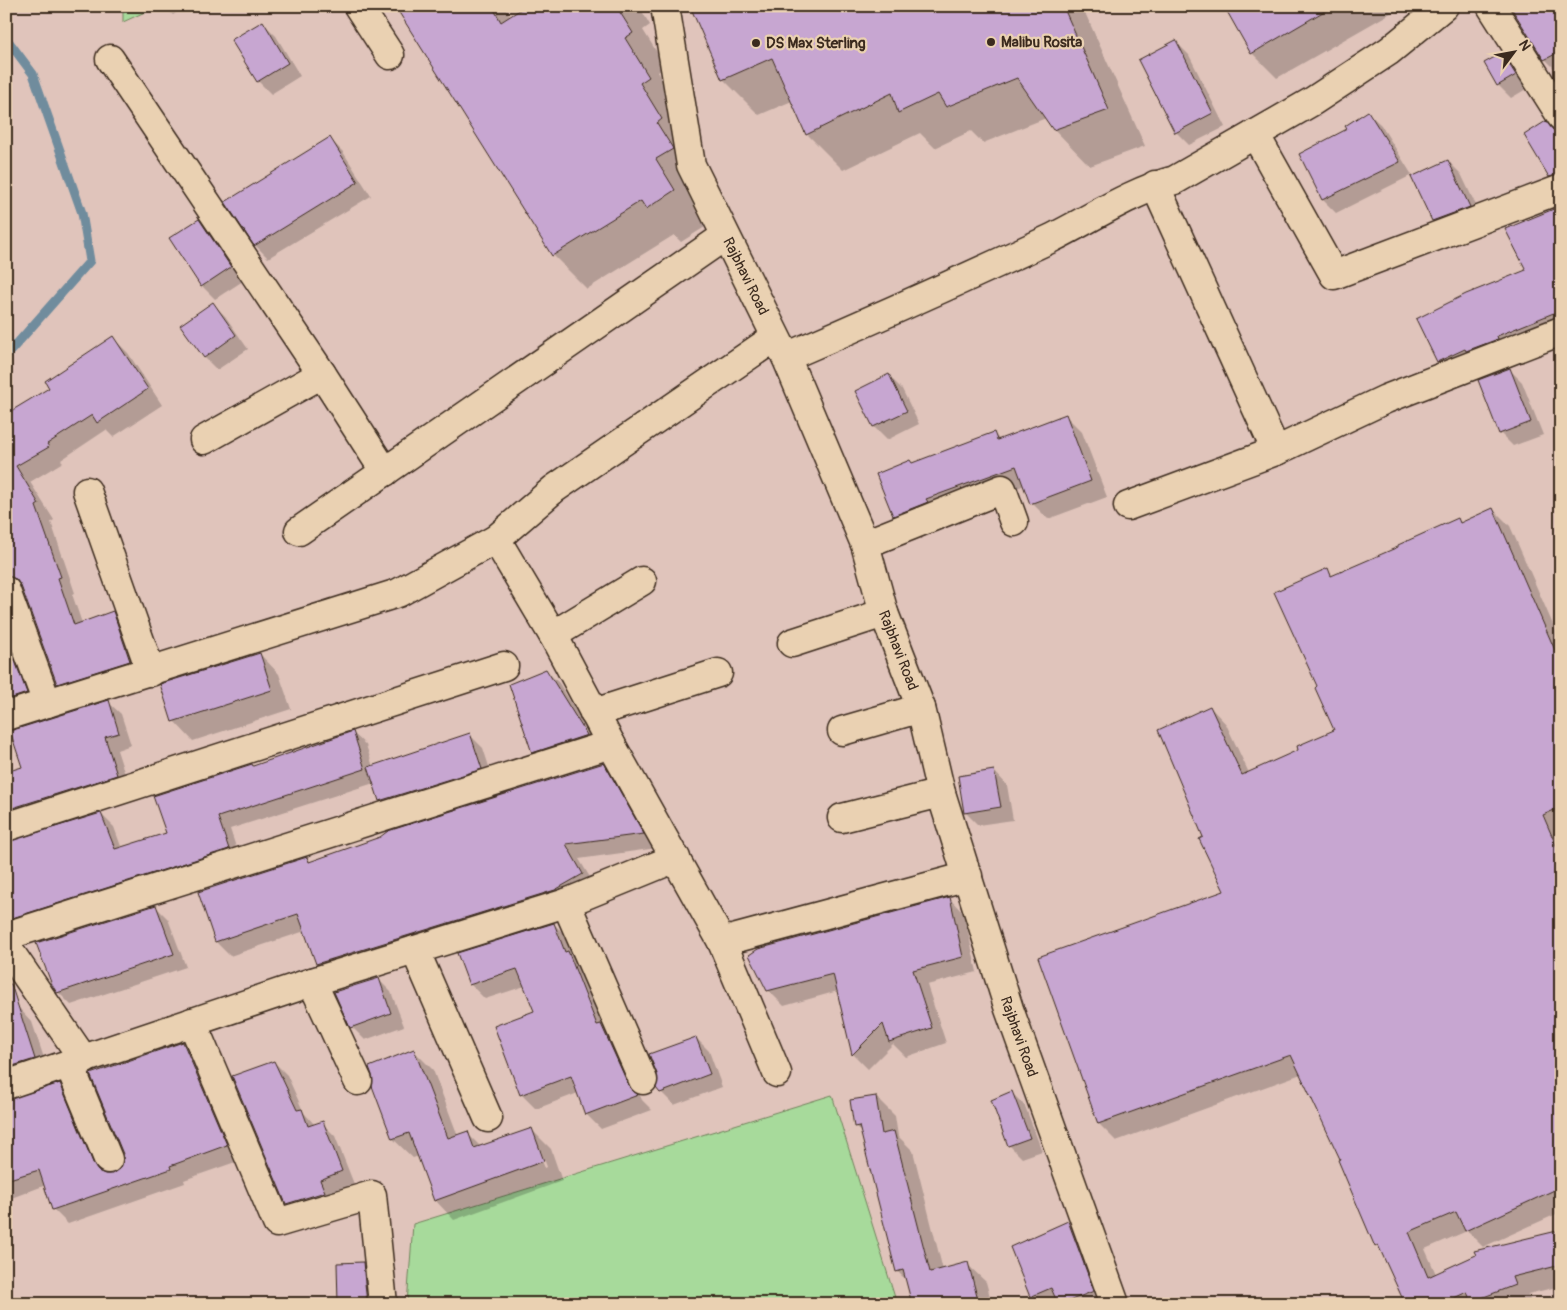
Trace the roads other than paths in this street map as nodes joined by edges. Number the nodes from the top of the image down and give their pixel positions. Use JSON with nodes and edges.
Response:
{"nodes":[{"id":1,"x":358,"y":6,"type":"edge"},
{"id":2,"x":665,"y":6,"type":"edge"},
{"id":3,"x":1444,"y":6,"type":"edge"},
{"id":4,"x":1492,"y":6,"type":"edge"},
{"id":5,"x":390,"y":55,"type":"dead end"},
{"id":6,"x":110,"y":59,"type":"dead end"},
{"id":7,"x":1561,"y":116,"type":"edge"},
{"id":8,"x":1255,"y":134,"type":"junction"},
{"id":9,"x":1155,"y":185,"type":"junction"},
{"id":10,"x":1561,"y":189,"type":"edge"},
{"id":11,"x":725,"y":236,"type":"junction"},
{"id":12,"x":1561,"y":331,"type":"edge"},
{"id":13,"x":780,"y":348,"type":"junction"},
{"id":14,"x":322,"y":374,"type":"junction"},
{"id":15,"x":204,"y":440,"type":"dead end"},
{"id":16,"x":1276,"y":451,"type":"junction"},
{"id":17,"x":385,"y":472,"type":"junction"},
{"id":18,"x":87,"y":491,"type":"dead end"},
{"id":19,"x":1128,"y":506,"type":"dead end"},
{"id":20,"x":1014,"y":522,"type":"dead end"},
{"id":21,"x":300,"y":531,"type":"dead end"},
{"id":22,"x":496,"y":539,"type":"junction"},
{"id":23,"x":865,"y":544,"type":"junction"},
{"id":24,"x":642,"y":581,"type":"dead end"},
{"id":25,"x":6,"y":591,"type":"edge"},
{"id":26,"x":884,"y":613,"type":"junction"},
{"id":27,"x":553,"y":635,"type":"junction"},
{"id":28,"x":792,"y":643,"type":"dead end"},
{"id":29,"x":504,"y":666,"type":"dead end"},
{"id":30,"x":151,"y":672,"type":"junction"},
{"id":31,"x":718,"y":673,"type":"dead end"},
{"id":32,"x":47,"y":703,"type":"junction"},
{"id":33,"x":921,"y":708,"type":"junction"},
{"id":34,"x":594,"y":713,"type":"junction"},
{"id":35,"x":6,"y":716,"type":"edge"},
{"id":36,"x":842,"y":731,"type":"dead end"},
{"id":37,"x":611,"y":744,"type":"junction"},
{"id":38,"x":941,"y":792,"type":"junction"},
{"id":39,"x":842,"y":818,"type":"dead end"},
{"id":40,"x":6,"y":827,"type":"edge"},
{"id":41,"x":676,"y":858,"type":"junction"},
{"id":42,"x":968,"y":876,"type":"junction"},
{"id":43,"x":566,"y":903,"type":"junction"},
{"id":44,"x":6,"y":936,"type":"edge"},
{"id":45,"x":722,"y":942,"type":"junction"},
{"id":46,"x":6,"y":946,"type":"edge"},
{"id":47,"x":415,"y":950,"type":"junction"},
{"id":48,"x":312,"y":982,"type":"junction"},
{"id":49,"x":192,"y":1022,"type":"junction"},
{"id":50,"x":77,"y":1062,"type":"junction"},
{"id":51,"x":777,"y":1073,"type":"dead end"},
{"id":52,"x":643,"y":1080,"type":"dead end"},
{"id":53,"x":358,"y":1081,"type":"dead end"},
{"id":54,"x":6,"y":1085,"type":"edge"},
{"id":55,"x":488,"y":1118,"type":"dead end"},
{"id":56,"x":108,"y":1158,"type":"dead end"},
{"id":57,"x":383,"y":1304,"type":"edge"},
{"id":58,"x":1115,"y":1304,"type":"edge"}],
"edges":[{"from":1,"to":5,"type":"street"},
{"from":2,"to":11,"type":"street","name":"Rajbhavi Road"},
{"from":3,"to":8,"type":"street"},
{"from":4,"to":7,"type":"street"},
{"from":6,"to":14,"type":"street"},
{"from":8,"to":9,"type":"street"},
{"from":8,"to":10,"type":"street"},
{"from":9,"to":13,"type":"street"},
{"from":9,"to":16,"type":"street"},
{"from":11,"to":13,"type":"street","name":"Rajbhavi Road"},
{"from":11,"to":17,"type":"street"},
{"from":12,"to":16,"type":"street"},
{"from":13,"to":22,"type":"street"},
{"from":13,"to":23,"type":"street","name":"Rajbhavi Road"},
{"from":14,"to":15,"type":"street"},
{"from":14,"to":17,"type":"street"},
{"from":16,"to":19,"type":"street"},
{"from":17,"to":21,"type":"street"},
{"from":18,"to":30,"type":"street"},
{"from":20,"to":23,"type":"street"},
{"from":22,"to":27,"type":"street"},
{"from":22,"to":30,"type":"street"},
{"from":23,"to":26,"type":"street","name":"Rajbhavi Road"},
{"from":24,"to":27,"type":"street"},
{"from":25,"to":32,"type":"street"},
{"from":26,"to":28,"type":"street"},
{"from":26,"to":33,"type":"street","name":"Rajbhavi Road"},
{"from":27,"to":34,"type":"street"},
{"from":29,"to":40,"type":"street"},
{"from":30,"to":32,"type":"street"},
{"from":31,"to":34,"type":"street"},
{"from":32,"to":35,"type":"street"},
{"from":33,"to":36,"type":"street"},
{"from":33,"to":38,"type":"street","name":"Rajbhavi Road"},
{"from":34,"to":37,"type":"street"},
{"from":37,"to":41,"type":"street"},
{"from":37,"to":44,"type":"street"},
{"from":38,"to":39,"type":"street"},
{"from":38,"to":42,"type":"street","name":"Rajbhavi Road"},
{"from":41,"to":43,"type":"street"},
{"from":41,"to":45,"type":"street"},
{"from":42,"to":45,"type":"street"},
{"from":42,"to":58,"type":"street","name":"Rajbhavi Road"},
{"from":43,"to":47,"type":"street"},
{"from":43,"to":52,"type":"street"},
{"from":45,"to":51,"type":"street"},
{"from":46,"to":50,"type":"street"},
{"from":47,"to":48,"type":"street"},
{"from":47,"to":55,"type":"street"},
{"from":48,"to":49,"type":"street"},
{"from":48,"to":53,"type":"street"},
{"from":49,"to":50,"type":"street"},
{"from":49,"to":57,"type":"street"},
{"from":50,"to":54,"type":"street"},
{"from":50,"to":56,"type":"street"}]}
